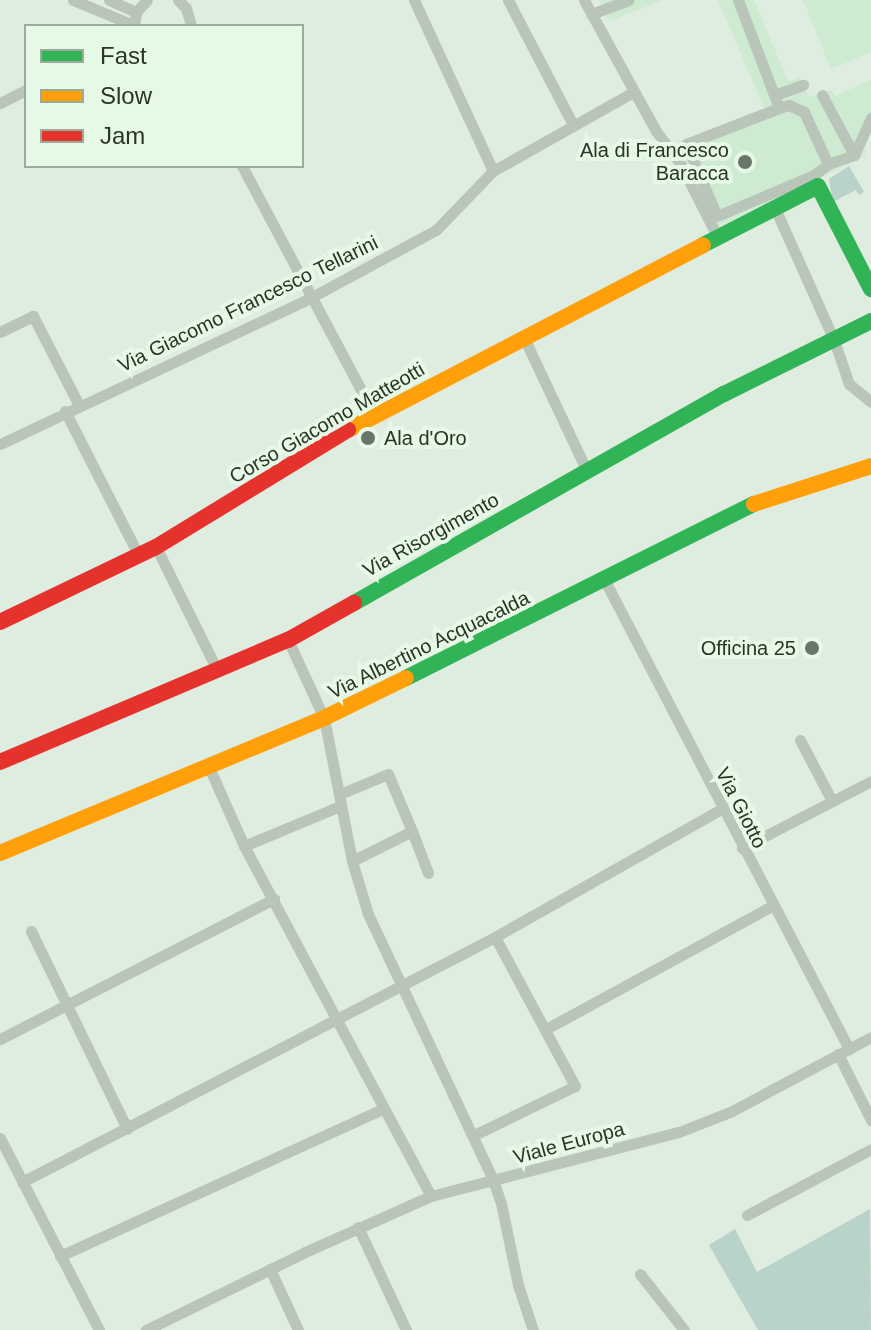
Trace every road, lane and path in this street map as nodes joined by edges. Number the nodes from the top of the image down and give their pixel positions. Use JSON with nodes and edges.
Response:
{"nodes":[{"id":1,"x":73,"y":0,"type":"edge"},
{"id":2,"x":109,"y":0,"type":"edge"},
{"id":3,"x":147,"y":0,"type":"edge"},
{"id":4,"x":178,"y":0,"type":"edge"},
{"id":5,"x":414,"y":0,"type":"edge"},
{"id":6,"x":508,"y":0,"type":"edge"},
{"id":7,"x":584,"y":0,"type":"edge"},
{"id":8,"x":629,"y":0,"type":"edge"},
{"id":9,"x":738,"y":0,"type":"edge"},
{"id":10,"x":136,"y":12,"type":"junction"},
{"id":11,"x":591,"y":14,"type":"junction"},
{"id":12,"x":129,"y":24,"type":"edge"},
{"id":13,"x":134,"y":24,"type":"edge"},
{"id":14,"x":190,"y":24,"type":"edge"},
{"id":15,"x":803,"y":85,"type":"dead end"},
{"id":16,"x":24,"y":91,"type":"edge"},
{"id":17,"x":633,"y":92,"type":"junction"},
{"id":18,"x":775,"y":95,"type":"junction"},
{"id":19,"x":822,"y":95,"type":"dead end"},
{"id":20,"x":0,"y":103,"type":"edge"},
{"id":21,"x":779,"y":108,"type":"junction"},
{"id":22,"x":871,"y":118,"type":"edge"},
{"id":23,"x":573,"y":125,"type":"junction"},
{"id":24,"x":686,"y":144,"type":"junction"},
{"id":25,"x":668,"y":151,"type":"junction"},
{"id":26,"x":854,"y":155,"type":"junction"},
{"id":27,"x":828,"y":164,"type":"junction"},
{"id":28,"x":243,"y":168,"type":"edge"},
{"id":29,"x":493,"y":171,"type":"junction"},
{"id":30,"x":818,"y":186,"type":"junction"},
{"id":31,"x":774,"y":206,"type":"junction"},
{"id":32,"x":717,"y":236,"type":"junction"},
{"id":33,"x":871,"y":289,"type":"edge"},
{"id":34,"x":310,"y":298,"type":"junction"},
{"id":35,"x":871,"y":321,"type":"edge"},
{"id":36,"x":0,"y":332,"type":"edge"},
{"id":37,"x":524,"y":338,"type":"junction"},
{"id":38,"x":834,"y":340,"type":"junction"},
{"id":39,"x":871,"y":402,"type":"edge"},
{"id":40,"x":79,"y":405,"type":"junction"},
{"id":41,"x":65,"y":411,"type":"junction"},
{"id":42,"x":374,"y":414,"type":"junction"},
{"id":43,"x":0,"y":444,"type":"edge"},
{"id":44,"x":871,"y":466,"type":"edge"},
{"id":45,"x":587,"y":471,"type":"junction"},
{"id":46,"x":156,"y":547,"type":"junction"},
{"id":47,"x":139,"y":556,"type":"junction"},
{"id":48,"x":605,"y":581,"type":"junction"},
{"id":49,"x":0,"y":622,"type":"edge"},
{"id":50,"x":288,"y":640,"type":"junction"},
{"id":51,"x":216,"y":668,"type":"junction"},
{"id":52,"x":324,"y":718,"type":"junction"},
{"id":53,"x":800,"y":740,"type":"dead end"},
{"id":54,"x":0,"y":762,"type":"edge"},
{"id":55,"x":208,"y":765,"type":"junction"},
{"id":56,"x":871,"y":781,"type":"edge"},
{"id":57,"x":340,"y":800,"type":"junction"},
{"id":58,"x":832,"y":801,"type":"junction"},
{"id":59,"x":721,"y":809,"type":"junction"},
{"id":60,"x":412,"y":831,"type":"junction"},
{"id":61,"x":244,"y":846,"type":"junction"},
{"id":62,"x":742,"y":848,"type":"junction"},
{"id":63,"x":0,"y":853,"type":"edge"},
{"id":64,"x":352,"y":861,"type":"junction"},
{"id":65,"x":428,"y":873,"type":"dead end"},
{"id":66,"x":274,"y":899,"type":"junction"},
{"id":67,"x":772,"y":906,"type":"junction"},
{"id":68,"x":31,"y":931,"type":"dead end"},
{"id":69,"x":495,"y":937,"type":"junction"},
{"id":70,"x":402,"y":986,"type":"junction"},
{"id":71,"x":67,"y":1003,"type":"junction"},
{"id":72,"x":339,"y":1019,"type":"junction"},
{"id":73,"x":546,"y":1029,"type":"junction"},
{"id":74,"x":871,"y":1037,"type":"edge"},
{"id":75,"x":0,"y":1039,"type":"edge"},
{"id":76,"x":844,"y":1052,"type":"junction"},
{"id":77,"x":383,"y":1109,"type":"junction"},
{"id":78,"x":871,"y":1120,"type":"edge"},
{"id":79,"x":127,"y":1129,"type":"junction"},
{"id":80,"x":474,"y":1135,"type":"junction"},
{"id":81,"x":0,"y":1138,"type":"edge"},
{"id":82,"x":871,"y":1149,"type":"edge"},
{"id":83,"x":493,"y":1180,"type":"junction"},
{"id":84,"x":22,"y":1182,"type":"junction"},
{"id":85,"x":431,"y":1196,"type":"junction"},
{"id":86,"x":747,"y":1215,"type":"dead end"},
{"id":87,"x":358,"y":1227,"type":"junction"},
{"id":88,"x":60,"y":1256,"type":"junction"},
{"id":89,"x":270,"y":1269,"type":"junction"},
{"id":90,"x":640,"y":1274,"type":"dead end"},
{"id":91,"x":99,"y":1330,"type":"edge"},
{"id":92,"x":146,"y":1330,"type":"edge"},
{"id":93,"x":298,"y":1330,"type":"edge"},
{"id":94,"x":406,"y":1330,"type":"edge"},
{"id":95,"x":533,"y":1330,"type":"edge"},
{"id":96,"x":684,"y":1330,"type":"edge"}],
"edges":[{"from":1,"to":12,"type":"street"},
{"from":2,"to":10,"type":"street"},
{"from":3,"to":10,"type":"street"},
{"from":4,"to":14,"type":"street"},
{"from":5,"to":29,"type":"street"},
{"from":6,"to":23,"type":"street"},
{"from":7,"to":11,"type":"street"},
{"from":8,"to":11,"type":"street"},
{"from":9,"to":18,"type":"street"},
{"from":10,"to":13,"type":"street"},
{"from":11,"to":17,"type":"street"},
{"from":15,"to":18,"type":"street"},
{"from":16,"to":20,"type":"street"},
{"from":17,"to":23,"type":"street","name":"Via Giacomo Francesco Tellarini"},
{"from":17,"to":25,"type":"street"},
{"from":18,"to":21,"type":"street"},
{"from":19,"to":26,"type":"street"},
{"from":21,"to":24,"type":"street"},
{"from":21,"to":27,"type":"street"},
{"from":22,"to":26,"type":"street"},
{"from":23,"to":29,"type":"street","name":"Via Giacomo Francesco Tellarini"},
{"from":24,"to":25,"type":"street"},
{"from":24,"to":27,"type":"street"},
{"from":25,"to":32,"type":"street"},
{"from":26,"to":27,"type":"street"},
{"from":27,"to":30,"type":"street"},
{"from":28,"to":34,"type":"street"},
{"from":29,"to":34,"type":"street","name":"Via Giacomo Francesco Tellarini"},
{"from":30,"to":31,"type":"street"},
{"from":30,"to":33,"type":"street"},
{"from":31,"to":32,"type":"street","name":"Corso Giacomo Matteotti"},
{"from":31,"to":38,"type":"street"},
{"from":32,"to":37,"type":"street","name":"Corso Giacomo Matteotti"},
{"from":34,"to":40,"type":"street","name":"Via Giacomo Francesco Tellarini"},
{"from":34,"to":42,"type":"street"},
{"from":35,"to":38,"type":"street","name":"Via Risorgimento"},
{"from":36,"to":40,"type":"street"},
{"from":37,"to":42,"type":"street","name":"Corso Giacomo Matteotti"},
{"from":37,"to":45,"type":"street"},
{"from":38,"to":39,"type":"street"},
{"from":38,"to":45,"type":"street","name":"Via Risorgimento"},
{"from":40,"to":41,"type":"street","name":"Via Giacomo Francesco Tellarini"},
{"from":41,"to":43,"type":"street","name":"Via Giacomo Francesco Tellarini"},
{"from":41,"to":47,"type":"street"},
{"from":42,"to":46,"type":"street","name":"Corso Giacomo Matteotti"},
{"from":44,"to":48,"type":"street","name":"Via Albertino Acquacalda"},
{"from":45,"to":50,"type":"street","name":"Via Risorgimento"},
{"from":46,"to":47,"type":"street","name":"Corso Giacomo Matteotti"},
{"from":46,"to":51,"type":"street"},
{"from":47,"to":49,"type":"street","name":"Corso Giacomo Matteotti"},
{"from":48,"to":52,"type":"street","name":"Via Albertino Acquacalda"},
{"from":48,"to":59,"type":"street","name":"Via Giotto"},
{"from":50,"to":51,"type":"street","name":"Via Risorgimento"},
{"from":50,"to":52,"type":"street"},
{"from":51,"to":54,"type":"street","name":"Via Risorgimento"},
{"from":52,"to":55,"type":"street","name":"Via Albertino Acquacalda"},
{"from":52,"to":57,"type":"street"},
{"from":53,"to":58,"type":"street"},
{"from":55,"to":61,"type":"street"},
{"from":55,"to":63,"type":"street","name":"Via Albertino Acquacalda"},
{"from":56,"to":58,"type":"street"},
{"from":57,"to":60,"type":"street"},
{"from":57,"to":61,"type":"street"},
{"from":57,"to":64,"type":"street"},
{"from":58,"to":62,"type":"street"},
{"from":59,"to":62,"type":"street","name":"Via Giotto"},
{"from":59,"to":69,"type":"street"},
{"from":60,"to":64,"type":"street"},
{"from":60,"to":65,"type":"street"},
{"from":61,"to":66,"type":"street"},
{"from":62,"to":67,"type":"street","name":"Via Giotto"},
{"from":64,"to":70,"type":"street"},
{"from":66,"to":71,"type":"street"},
{"from":66,"to":72,"type":"street"},
{"from":67,"to":73,"type":"street"},
{"from":67,"to":76,"type":"street","name":"Via Giotto"},
{"from":68,"to":71,"type":"street"},
{"from":69,"to":70,"type":"street"},
{"from":69,"to":73,"type":"street"},
{"from":70,"to":72,"type":"street"},
{"from":70,"to":80,"type":"street"},
{"from":71,"to":75,"type":"street"},
{"from":71,"to":79,"type":"street"},
{"from":72,"to":77,"type":"street"},
{"from":72,"to":79,"type":"street"},
{"from":73,"to":80,"type":"street"},
{"from":74,"to":76,"type":"street","name":"Viale Europa"},
{"from":76,"to":78,"type":"street","name":"Via Giotto"},
{"from":76,"to":83,"type":"street","name":"Viale Europa"},
{"from":77,"to":85,"type":"street"},
{"from":77,"to":88,"type":"street"},
{"from":79,"to":84,"type":"street"},
{"from":80,"to":83,"type":"street"},
{"from":81,"to":84,"type":"street"},
{"from":82,"to":86,"type":"street"},
{"from":83,"to":85,"type":"street","name":"Viale Europa"},
{"from":83,"to":95,"type":"street"},
{"from":84,"to":88,"type":"street"},
{"from":85,"to":87,"type":"street","name":"Viale Europa"},
{"from":87,"to":89,"type":"street","name":"Viale Europa"},
{"from":87,"to":94,"type":"street"},
{"from":88,"to":91,"type":"street"},
{"from":89,"to":92,"type":"street","name":"Viale Europa"},
{"from":89,"to":93,"type":"street"},
{"from":90,"to":96,"type":"street"}]}
